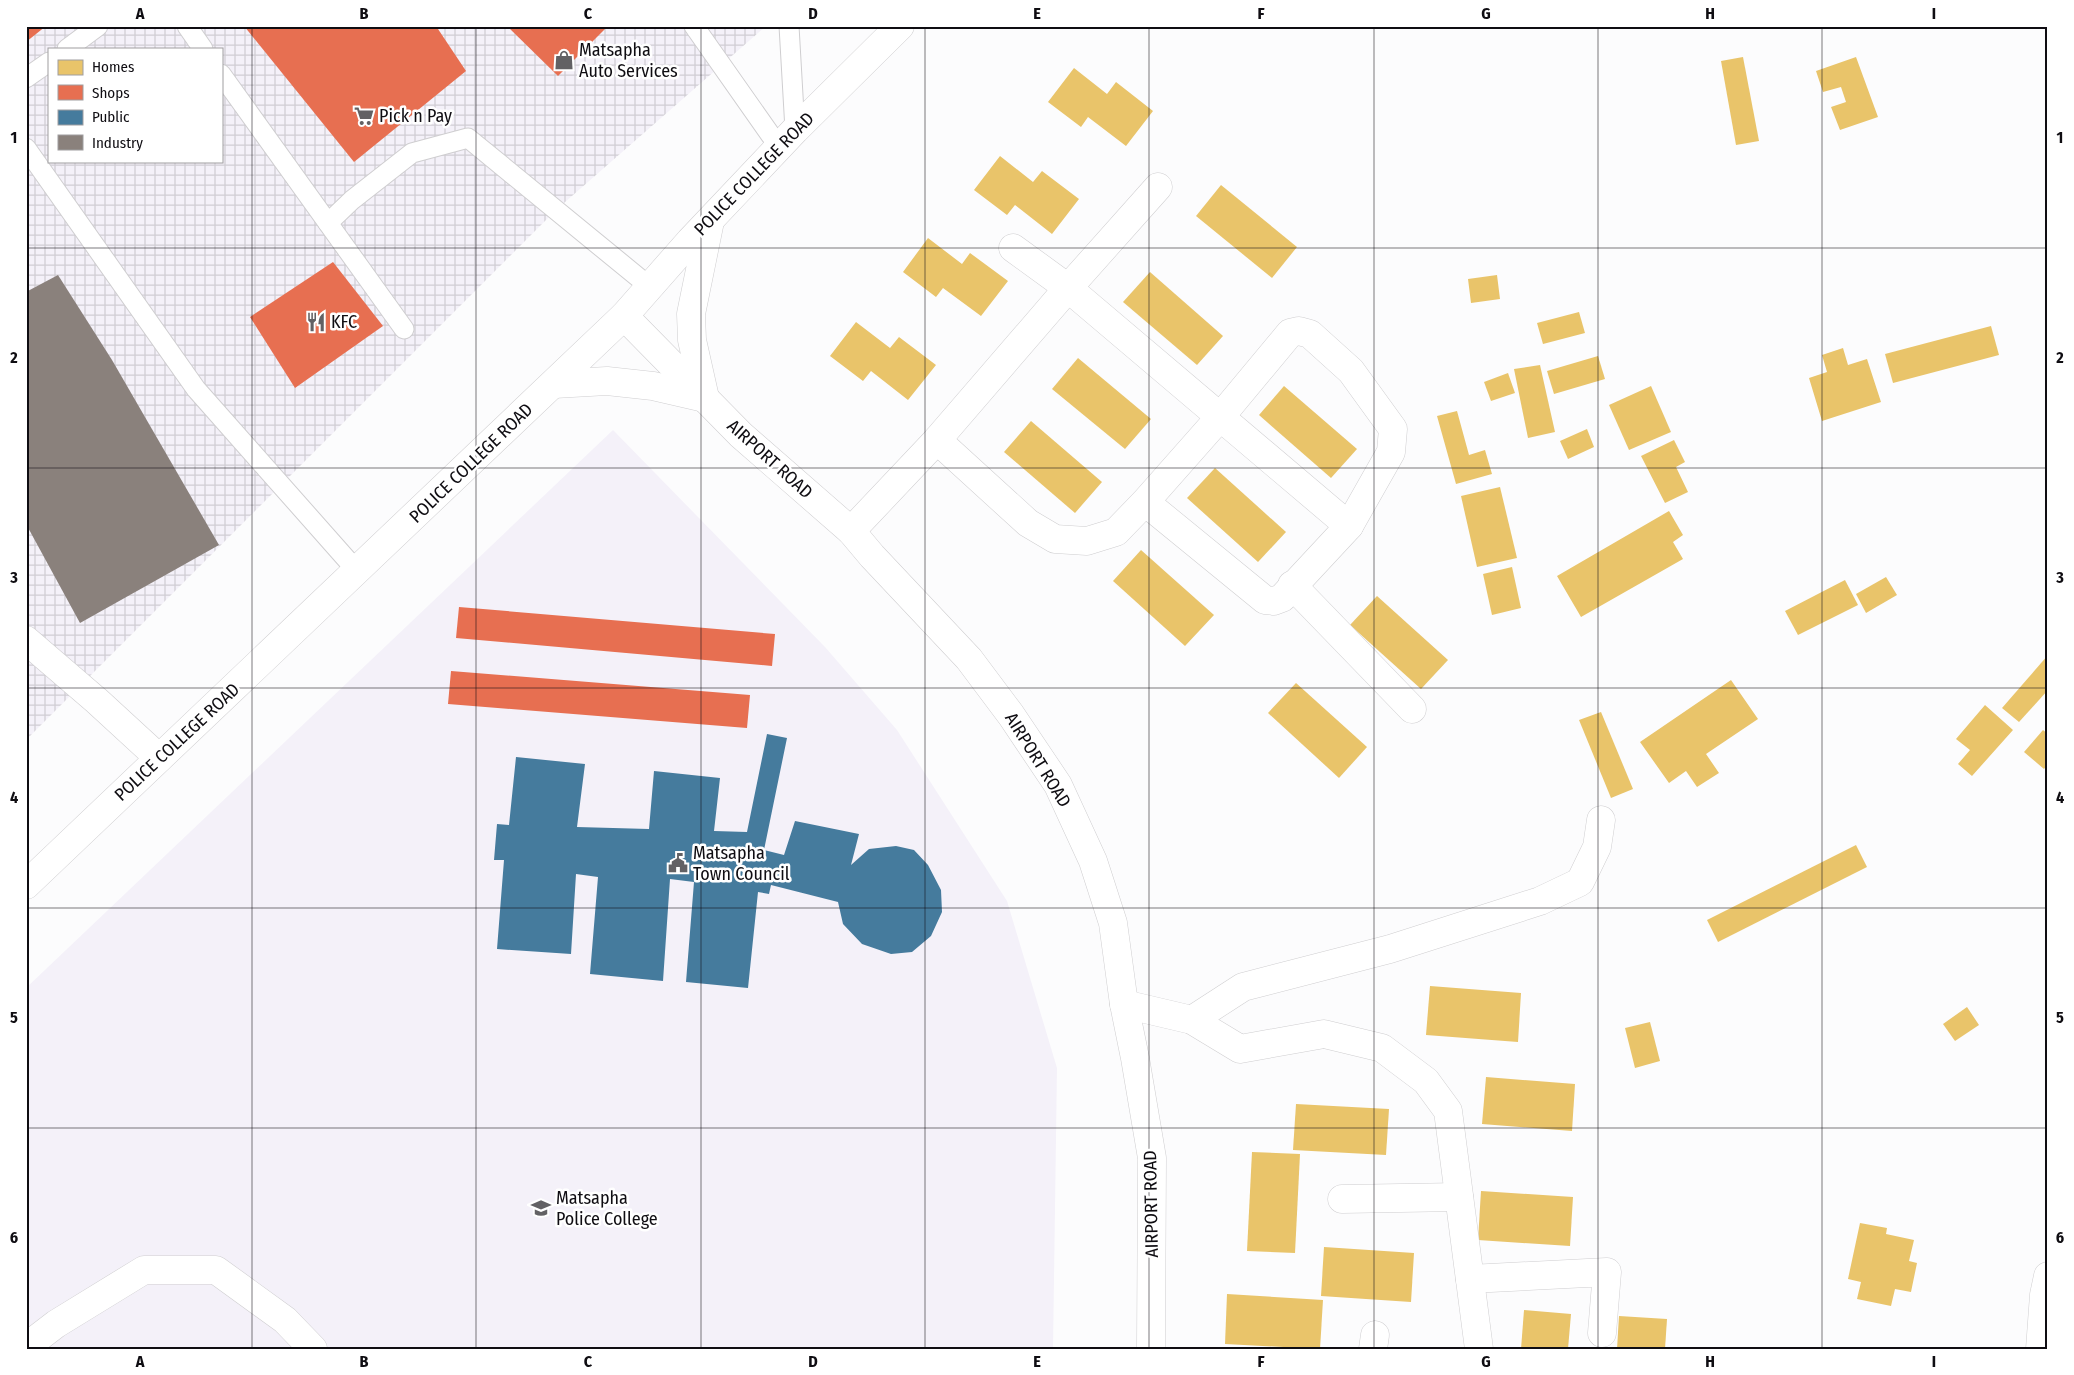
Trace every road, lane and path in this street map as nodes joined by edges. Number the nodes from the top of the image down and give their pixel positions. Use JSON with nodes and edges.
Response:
{"nodes":[{"id":1,"x":98,"y":26,"type":"edge"},
{"id":2,"x":187,"y":26,"type":"edge"},
{"id":3,"x":694,"y":26,"type":"edge"},
{"id":4,"x":789,"y":26,"type":"edge"},
{"id":5,"x":900,"y":26,"type":"edge"},
{"id":6,"x":68,"y":48,"type":"edge"},
{"id":7,"x":202,"y":48,"type":"edge"},
{"id":8,"x":48,"y":63,"type":"edge"},
{"id":9,"x":222,"y":75,"type":"edge"},
{"id":10,"x":26,"y":78,"type":"edge"},
{"id":11,"x":787,"y":139,"type":"junction"},
{"id":12,"x":26,"y":148,"type":"edge"},
{"id":13,"x":1158,"y":187,"type":"dead end"},
{"id":14,"x":710,"y":222,"type":"junction"},
{"id":15,"x":328,"y":223,"type":"junction"},
{"id":16,"x":1013,"y":248,"type":"dead end"},
{"id":17,"x":650,"y":287,"type":"junction"},
{"id":18,"x":1068,"y":288,"type":"junction"},
{"id":19,"x":624,"y":316,"type":"junction"},
{"id":20,"x":404,"y":329,"type":"dead end"},
{"id":21,"x":554,"y":384,"type":"junction"},
{"id":22,"x":705,"y":398,"type":"junction"},
{"id":23,"x":1220,"y":416,"type":"junction"},
{"id":24,"x":937,"y":440,"type":"junction"},
{"id":25,"x":1145,"y":502,"type":"junction"},
{"id":26,"x":1349,"y":526,"type":"junction"},
{"id":27,"x":851,"y":531,"type":"junction"},
{"id":28,"x":357,"y":571,"type":"junction"},
{"id":29,"x":1292,"y":585,"type":"junction"},
{"id":30,"x":26,"y":640,"type":"edge"},
{"id":31,"x":1412,"y":709,"type":"dead end"},
{"id":32,"x":160,"y":758,"type":"junction"},
{"id":33,"x":1601,"y":820,"type":"dead end"},
{"id":34,"x":26,"y":885,"type":"edge"},
{"id":35,"x":1124,"y":1004,"type":"junction"},
{"id":36,"x":1192,"y":1020,"type":"junction"},
{"id":37,"x":1459,"y":1197,"type":"junction"},
{"id":38,"x":1342,"y":1199,"type":"dead end"},
{"id":39,"x":2048,"y":1276,"type":"edge"},
{"id":40,"x":1470,"y":1279,"type":"junction"},
{"id":41,"x":1602,"y":1333,"type":"dead end"},
{"id":42,"x":26,"y":1347,"type":"edge"},
{"id":43,"x":313,"y":1349,"type":"edge"},
{"id":44,"x":1151,"y":1349,"type":"edge"},
{"id":45,"x":1479,"y":1349,"type":"edge"},
{"id":46,"x":2040,"y":1349,"type":"edge"}],
"edges":[{"from":1,"to":6,"type":"lane"},
{"from":2,"to":7,"type":"lane"},
{"from":3,"to":11,"type":"lane"},
{"from":4,"to":11,"type":"lane"},
{"from":5,"to":11,"type":"street","name":"POLICE COLLEGE ROAD"},
{"from":8,"to":10,"type":"lane"},
{"from":9,"to":15,"type":"lane"},
{"from":11,"to":14,"type":"street","name":"POLICE COLLEGE ROAD"},
{"from":12,"to":28,"type":"lane"},
{"from":13,"to":18,"type":"street"},
{"from":14,"to":17,"type":"street","name":"POLICE COLLEGE ROAD"},
{"from":14,"to":22,"type":"street"},
{"from":15,"to":17,"type":"lane"},
{"from":15,"to":20,"type":"lane"},
{"from":16,"to":18,"type":"street"},
{"from":17,"to":19,"type":"street","name":"POLICE COLLEGE ROAD"},
{"from":18,"to":23,"type":"street"},
{"from":18,"to":24,"type":"street"},
{"from":19,"to":21,"type":"street","name":"POLICE COLLEGE ROAD"},
{"from":19,"to":22,"type":"street","name":"AIRPORT ROAD"},
{"from":21,"to":22,"type":"street"},
{"from":21,"to":28,"type":"street","name":"POLICE COLLEGE ROAD"},
{"from":22,"to":27,"type":"street","name":"AIRPORT ROAD"},
{"from":23,"to":25,"type":"street"},
{"from":23,"to":26,"type":"street"},
{"from":23,"to":26,"type":"street"},
{"from":24,"to":25,"type":"street"},
{"from":24,"to":27,"type":"street"},
{"from":25,"to":29,"type":"street"},
{"from":26,"to":29,"type":"street"},
{"from":27,"to":35,"type":"street","name":"AIRPORT ROAD"},
{"from":28,"to":32,"type":"street","name":"POLICE COLLEGE ROAD"},
{"from":29,"to":31,"type":"street"},
{"from":30,"to":32,"type":"street"},
{"from":32,"to":34,"type":"street","name":"POLICE COLLEGE ROAD"},
{"from":33,"to":36,"type":"street"},
{"from":35,"to":36,"type":"street"},
{"from":35,"to":44,"type":"street","name":"AIRPORT ROAD"},
{"from":36,"to":37,"type":"street"},
{"from":37,"to":38,"type":"street"},
{"from":37,"to":40,"type":"street"},
{"from":39,"to":46,"type":"street"},
{"from":40,"to":41,"type":"street"},
{"from":40,"to":45,"type":"street"},
{"from":42,"to":43,"type":"street"}]}
